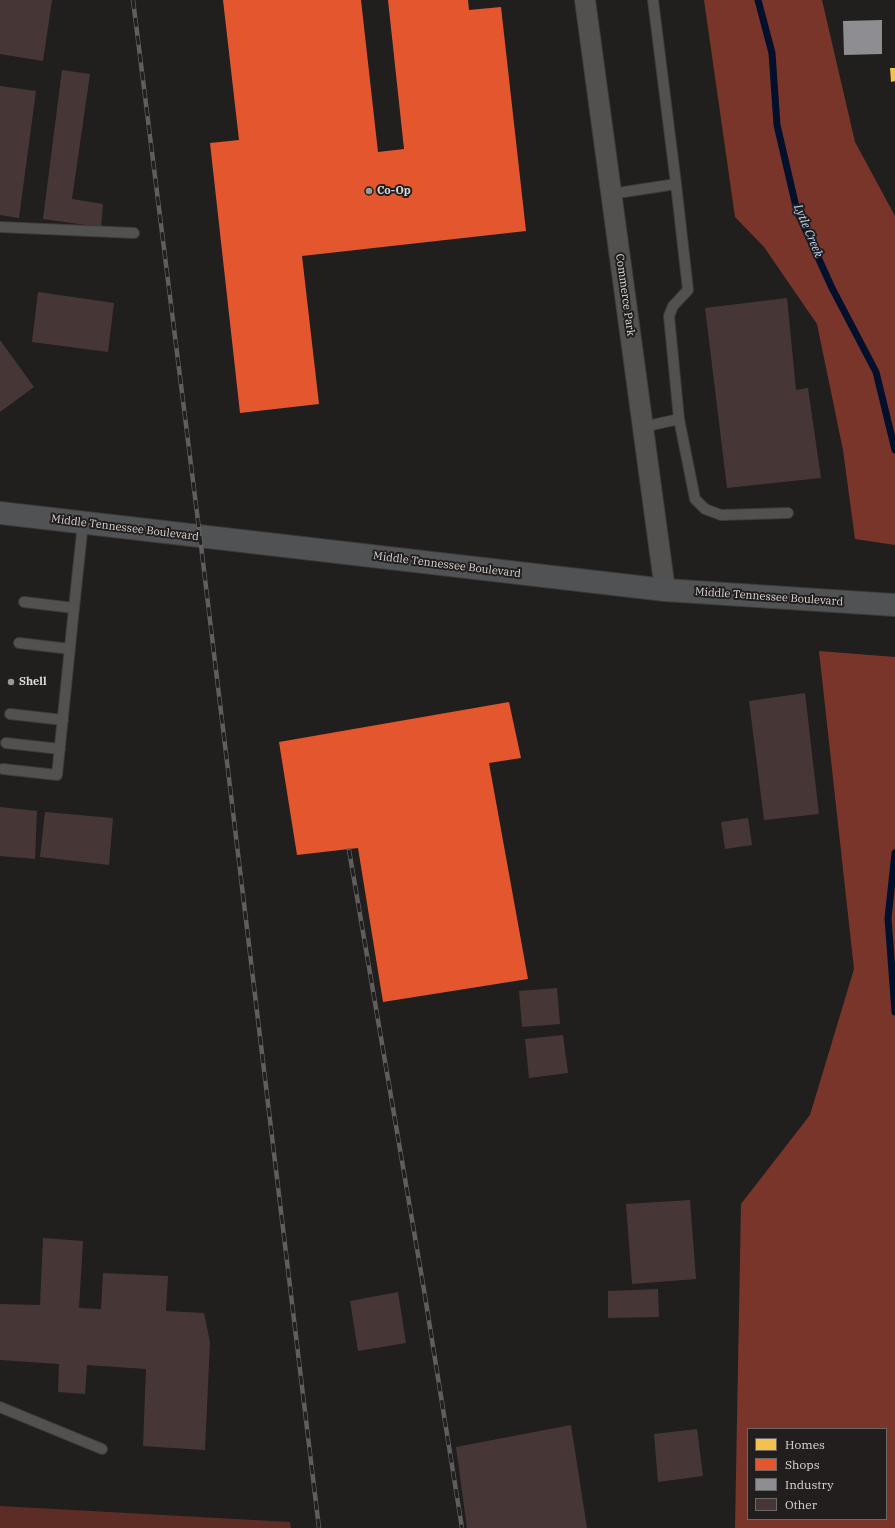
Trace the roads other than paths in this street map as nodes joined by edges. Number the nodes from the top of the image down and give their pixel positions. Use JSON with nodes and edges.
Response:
{"nodes":[{"id":1,"x":585,"y":0,"type":"edge"},
{"id":2,"x":653,"y":0,"type":"edge"},
{"id":3,"x":676,"y":184,"type":"junction"},
{"id":4,"x":611,"y":194,"type":"junction"},
{"id":5,"x":0,"y":227,"type":"edge"},
{"id":6,"x":134,"y":233,"type":"dead end"},
{"id":7,"x":679,"y":419,"type":"junction"},
{"id":8,"x":642,"y":427,"type":"junction"},
{"id":9,"x":0,"y":513,"type":"edge"},
{"id":10,"x":788,"y":513,"type":"dead end"},
{"id":11,"x":83,"y":523,"type":"junction"},
{"id":12,"x":665,"y":590,"type":"junction"},
{"id":13,"x":24,"y":602,"type":"dead end"},
{"id":14,"x":895,"y":605,"type":"edge"},
{"id":15,"x":74,"y":608,"type":"junction"},
{"id":16,"x":19,"y":643,"type":"dead end"},
{"id":17,"x":70,"y":649,"type":"junction"},
{"id":18,"x":10,"y":714,"type":"dead end"},
{"id":19,"x":63,"y":720,"type":"junction"},
{"id":20,"x":6,"y":743,"type":"dead end"},
{"id":21,"x":60,"y":749,"type":"junction"},
{"id":22,"x":3,"y":769,"type":"dead end"},
{"id":23,"x":0,"y":1407,"type":"edge"},
{"id":24,"x":102,"y":1449,"type":"dead end"}],
"edges":[{"from":1,"to":4,"type":"street","name":"Commerce Park"},
{"from":2,"to":3,"type":"lane"},
{"from":3,"to":4,"type":"lane"},
{"from":3,"to":7,"type":"lane"},
{"from":4,"to":8,"type":"street","name":"Commerce Park"},
{"from":5,"to":6,"type":"lane"},
{"from":7,"to":8,"type":"lane"},
{"from":7,"to":10,"type":"lane"},
{"from":8,"to":12,"type":"street","name":"Commerce Park"},
{"from":9,"to":11,"type":"main road","name":"Middle Tennessee Boulevard"},
{"from":11,"to":12,"type":"main road","name":"Middle Tennessee Boulevard"},
{"from":11,"to":15,"type":"lane"},
{"from":12,"to":14,"type":"main road","name":"Middle Tennessee Boulevard"},
{"from":13,"to":15,"type":"lane"},
{"from":15,"to":17,"type":"lane"},
{"from":16,"to":17,"type":"lane"},
{"from":17,"to":19,"type":"lane"},
{"from":18,"to":19,"type":"lane"},
{"from":19,"to":21,"type":"lane"},
{"from":20,"to":21,"type":"lane"},
{"from":21,"to":22,"type":"lane"},
{"from":23,"to":24,"type":"lane"}]}
